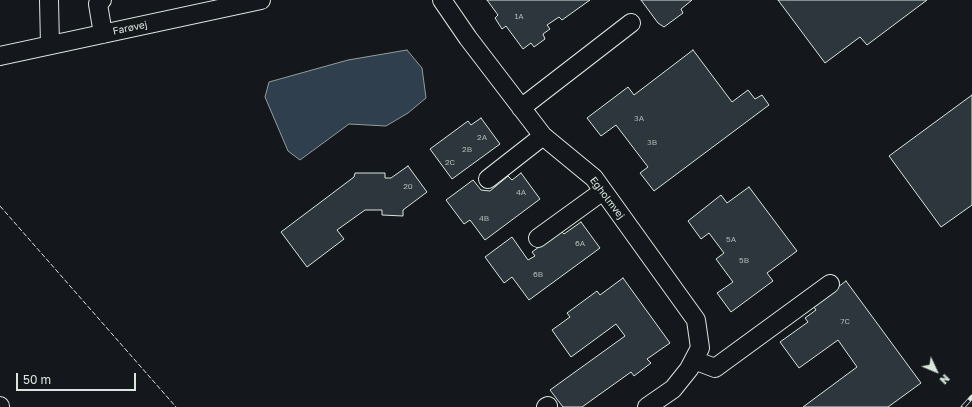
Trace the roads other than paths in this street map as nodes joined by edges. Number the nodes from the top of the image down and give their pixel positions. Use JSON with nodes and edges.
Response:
{"nodes":[{"id":1,"x":49,"y":0,"type":"edge"},
{"id":2,"x":102,"y":0,"type":"edge"},
{"id":3,"x":261,"y":0,"type":"edge"},
{"id":4,"x":442,"y":0,"type":"edge"},
{"id":5,"x":234,"y":3,"type":"edge"},
{"id":6,"x":631,"y":23,"type":"dead end"},
{"id":7,"x":103,"y":34,"type":"junction"},
{"id":8,"x":50,"y":45,"type":"junction"},
{"id":9,"x":0,"y":56,"type":"edge"},
{"id":10,"x":521,"y":108,"type":"junction"},
{"id":11,"x":543,"y":136,"type":"junction"},
{"id":12,"x":488,"y":179,"type":"dead end"},
{"id":13,"x":603,"y":191,"type":"junction"},
{"id":14,"x":538,"y":238,"type":"dead end"},
{"id":15,"x":830,"y":284,"type":"dead end"},
{"id":16,"x":694,"y":360,"type":"junction"},
{"id":17,"x":647,"y":407,"type":"edge"}],
"edges":[{"from":1,"to":8,"type":"street"},
{"from":2,"to":7,"type":"street"},
{"from":3,"to":5,"type":"street","name":"Farøvej"},
{"from":4,"to":10,"type":"street","name":"Egholmvej"},
{"from":5,"to":7,"type":"street","name":"Farøvej"},
{"from":6,"to":10,"type":"street"},
{"from":7,"to":8,"type":"street","name":"Farøvej"},
{"from":8,"to":9,"type":"street","name":"Farøvej"},
{"from":10,"to":11,"type":"street","name":"Egholmvej"},
{"from":11,"to":12,"type":"street"},
{"from":11,"to":13,"type":"street","name":"Egholmvej"},
{"from":13,"to":14,"type":"street"},
{"from":13,"to":16,"type":"street","name":"Egholmvej"},
{"from":15,"to":16,"type":"street"},
{"from":16,"to":17,"type":"street","name":"Egholmvej"}]}
